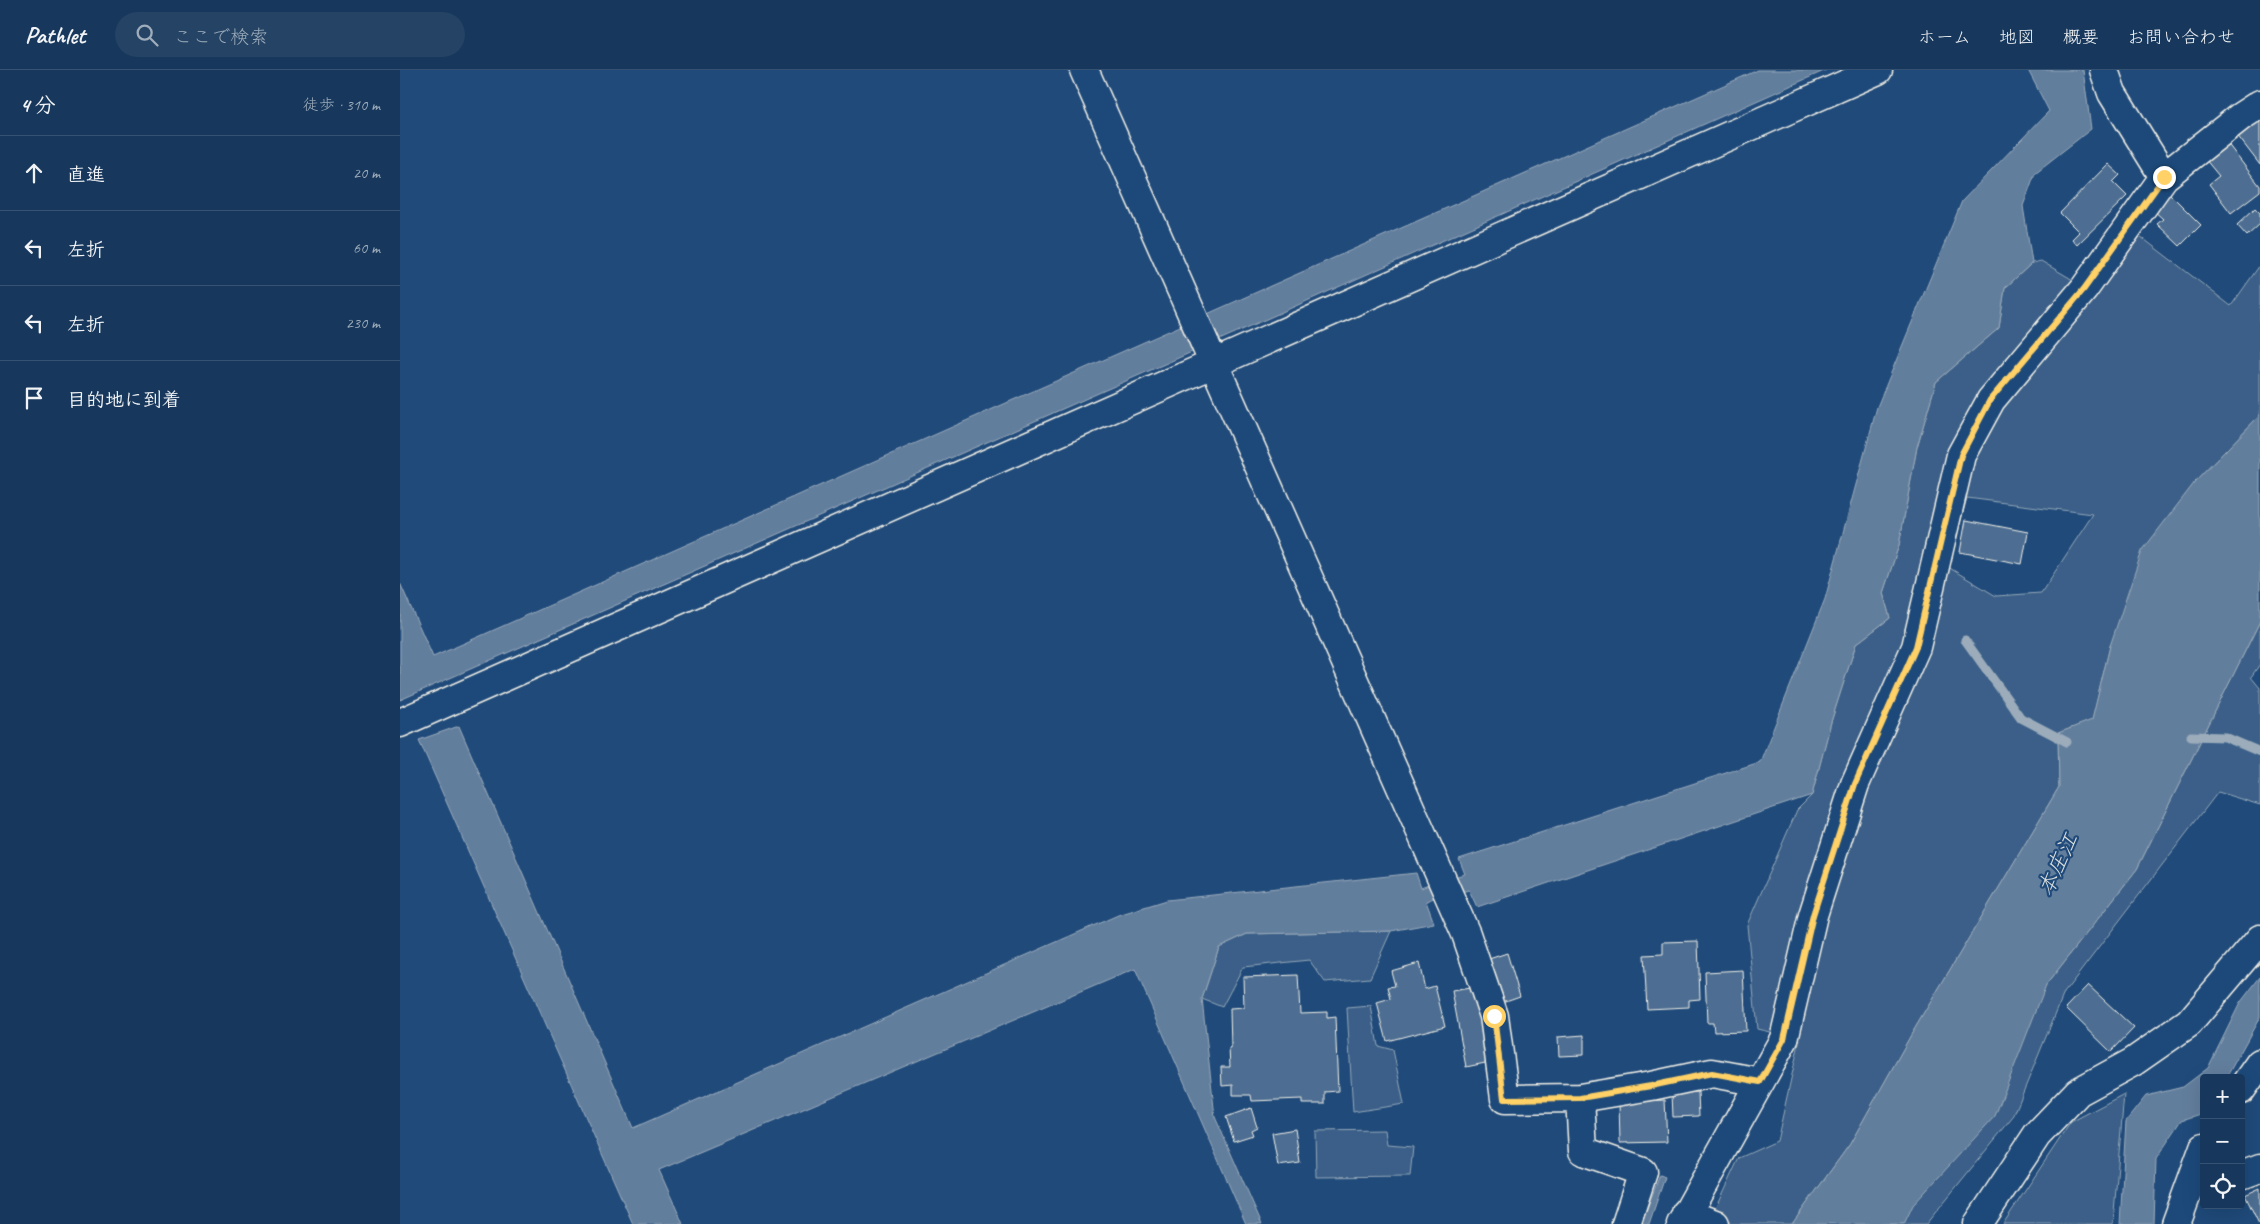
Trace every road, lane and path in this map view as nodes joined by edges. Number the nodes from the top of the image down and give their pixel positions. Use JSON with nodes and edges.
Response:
{"nodes":[{"id":1,"x":1084,"y":70,"type":"edge"},
{"id":2,"x":1878,"y":70,"type":"edge"},
{"id":3,"x":2104,"y":70,"type":"edge"},
{"id":4,"x":2260,"y":104,"type":"edge"},
{"id":5,"x":2164,"y":177,"type":"junction"},
{"id":6,"x":1212,"y":357,"type":"junction"},
{"id":7,"x":400,"y":723,"type":"edge"},
{"id":8,"x":2260,"y":939,"type":"edge"},
{"id":9,"x":2260,"y":1063,"type":"edge"},
{"id":10,"x":1760,"y":1082,"type":"junction"},
{"id":11,"x":2245,"y":1084,"type":"edge"},
{"id":12,"x":1580,"y":1098,"type":"junction"},
{"id":13,"x":2201,"y":1164,"type":"edge"},
{"id":14,"x":2260,"y":1168,"type":"edge"},
{"id":15,"x":2245,"y":1174,"type":"edge"},
{"id":16,"x":2196,"y":1187,"type":"edge"},
{"id":17,"x":1683,"y":1218,"type":"edge"},
{"id":18,"x":1626,"y":1224,"type":"edge"},
{"id":19,"x":1715,"y":1224,"type":"edge"},
{"id":20,"x":1978,"y":1224,"type":"edge"},
{"id":21,"x":2176,"y":1224,"type":"edge"}],
"edges":[{"from":1,"to":6,"type":"street"},
{"from":2,"to":6,"type":"street"},
{"from":3,"to":5,"type":"street"},
{"from":4,"to":5,"type":"street"},
{"from":5,"to":10,"type":"street"},
{"from":6,"to":7,"type":"street"},
{"from":6,"to":12,"type":"street"},
{"from":8,"to":20,"type":"street"},
{"from":9,"to":11,"type":"street"},
{"from":10,"to":12,"type":"street"},
{"from":10,"to":17,"type":"street"},
{"from":12,"to":18,"type":"street"},
{"from":13,"to":16,"type":"street"},
{"from":14,"to":15,"type":"street"},
{"from":16,"to":21,"type":"street"},
{"from":17,"to":19,"type":"street"}]}
